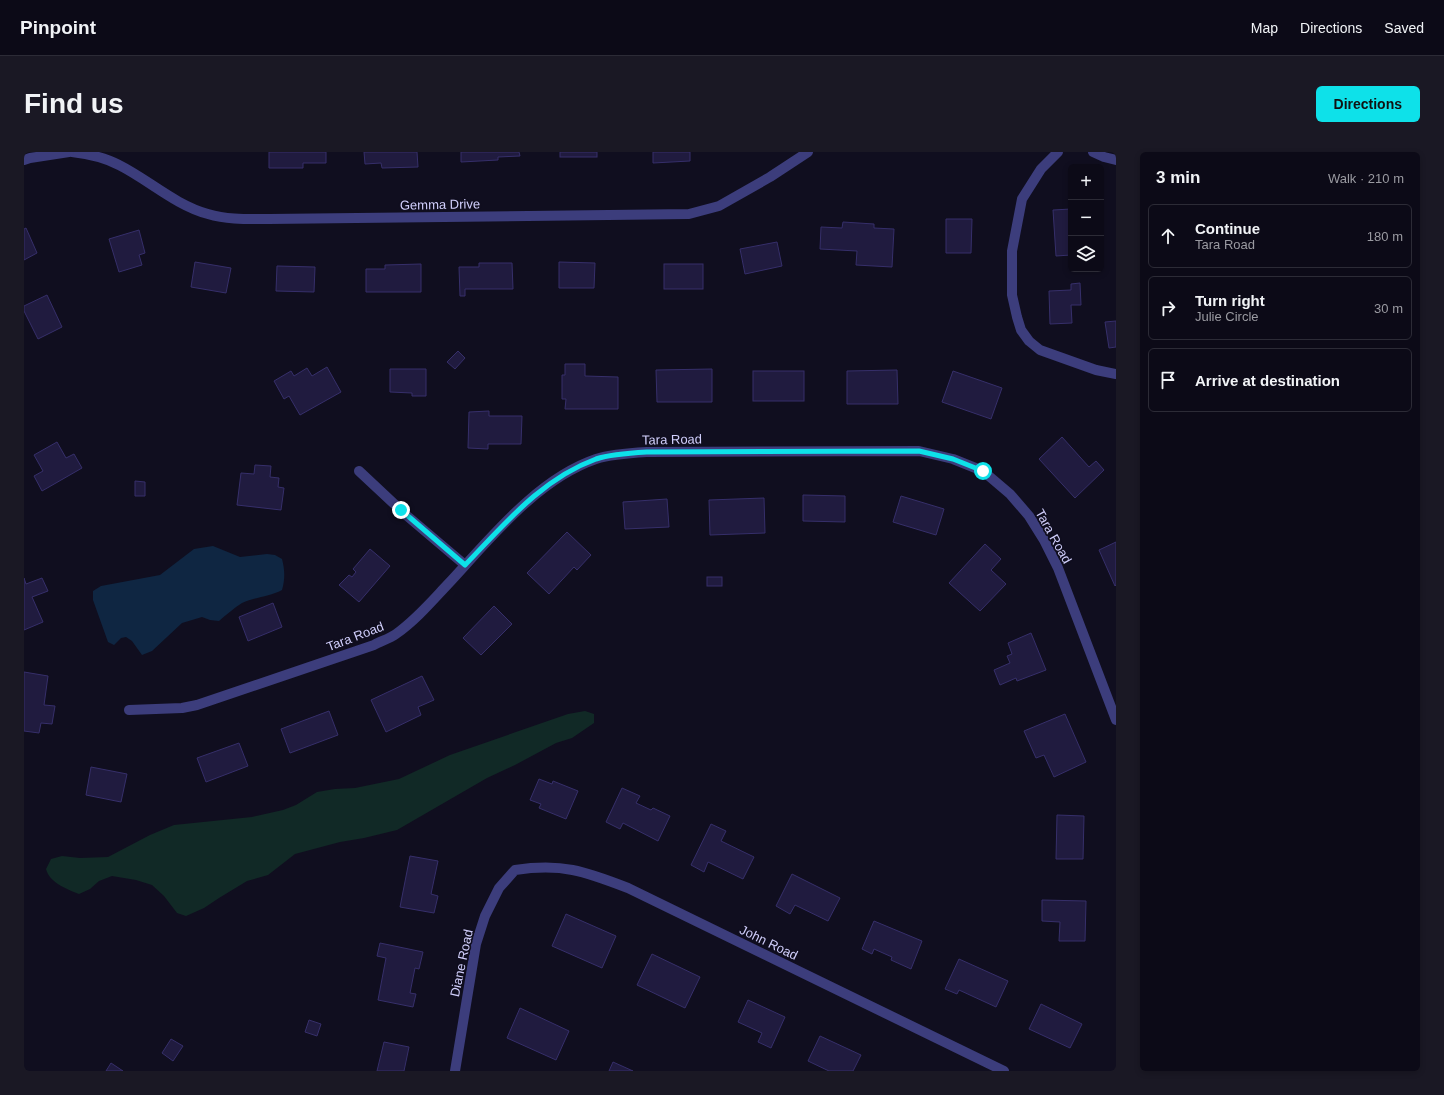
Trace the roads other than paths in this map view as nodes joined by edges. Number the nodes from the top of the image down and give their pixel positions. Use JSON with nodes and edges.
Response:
{"nodes":[{"id":1,"x":69,"y":152,"type":"edge"},
{"id":2,"x":72,"y":152,"type":"edge"},
{"id":3,"x":808,"y":152,"type":"edge"},
{"id":4,"x":1058,"y":152,"type":"edge"},
{"id":5,"x":1092,"y":152,"type":"edge"},
{"id":6,"x":24,"y":160,"type":"edge"},
{"id":7,"x":1116,"y":160,"type":"edge"},
{"id":8,"x":1116,"y":374,"type":"edge"},
{"id":9,"x":359,"y":471,"type":"dead end"},
{"id":10,"x":465,"y":565,"type":"junction"},
{"id":11,"x":129,"y":710,"type":"dead end"},
{"id":12,"x":1116,"y":720,"type":"edge"},
{"id":13,"x":515,"y":870,"type":"joint"},
{"id":14,"x":455,"y":1071,"type":"edge"},
{"id":15,"x":1004,"y":1071,"type":"edge"}],
"edges":[{"from":1,"to":6,"type":"street"},
{"from":2,"to":3,"type":"street","name":"Gemma Drive"},
{"from":4,"to":8,"type":"street"},
{"from":5,"to":7,"type":"street"},
{"from":9,"to":10,"type":"street"},
{"from":10,"to":11,"type":"street","name":"Tara Road"},
{"from":10,"to":12,"type":"street","name":"Tara Road"},
{"from":13,"to":14,"type":"street","name":"Diane Road"},
{"from":13,"to":15,"type":"street","name":"John Road"}]}
